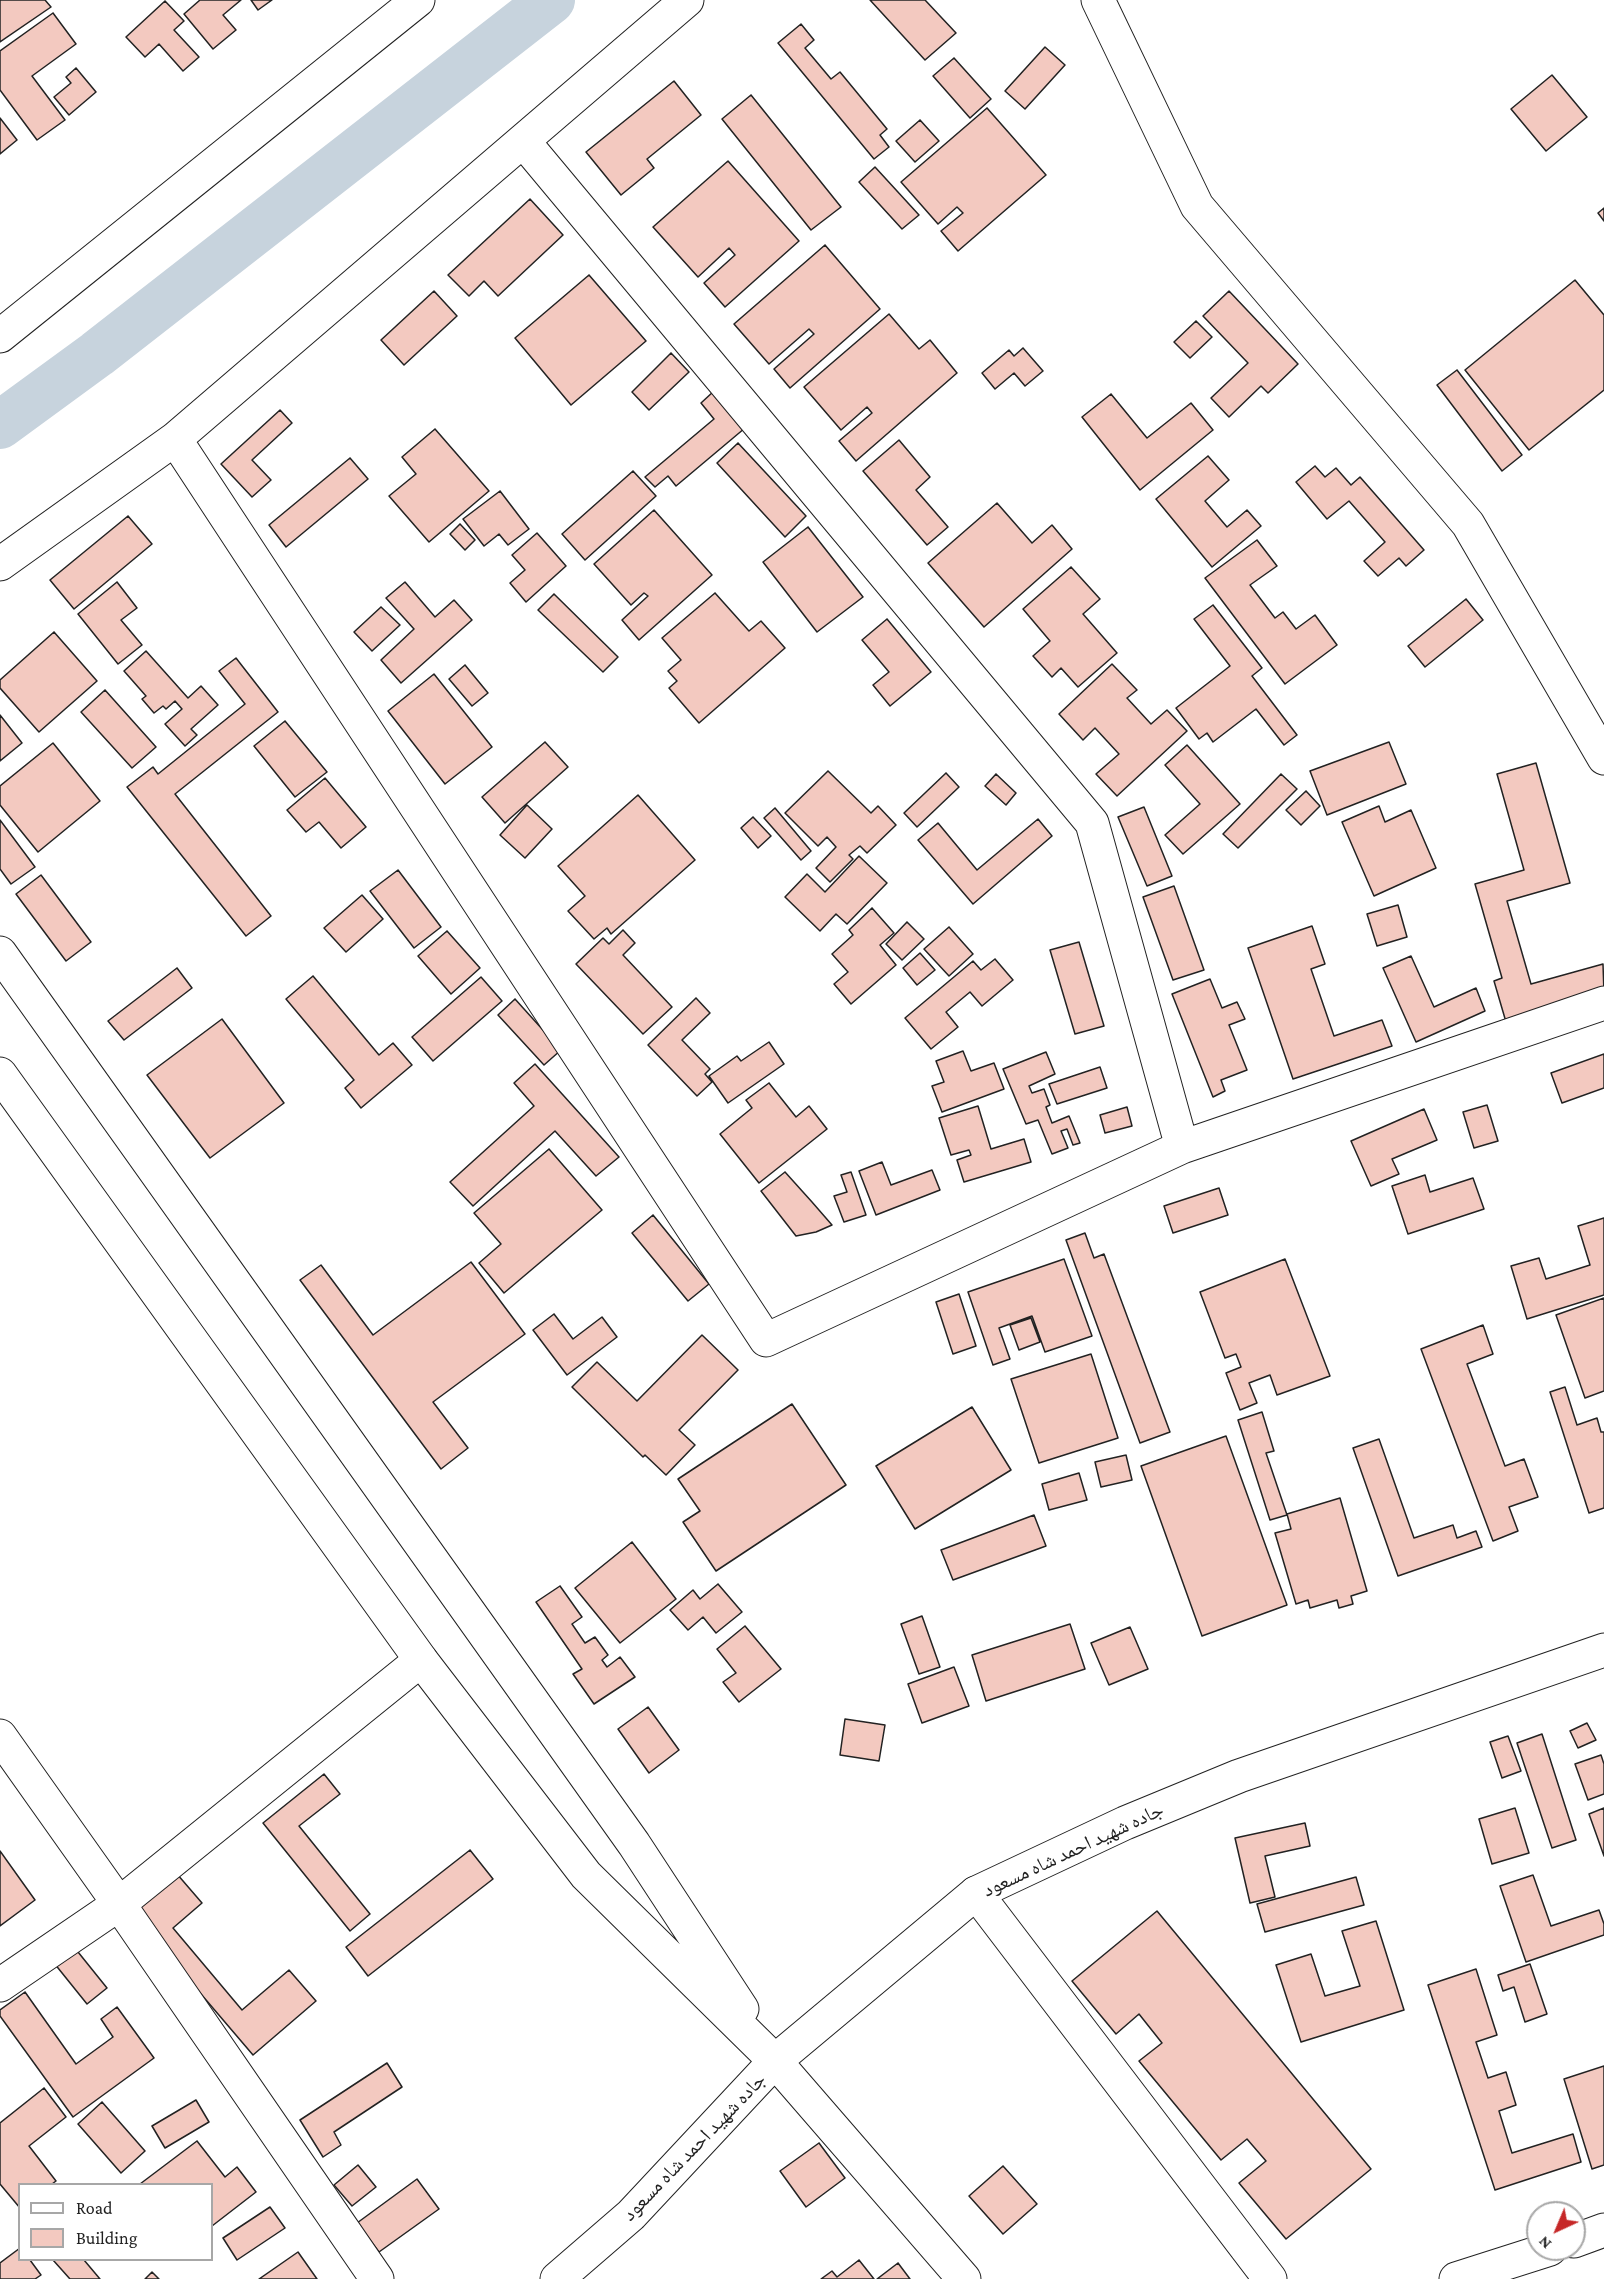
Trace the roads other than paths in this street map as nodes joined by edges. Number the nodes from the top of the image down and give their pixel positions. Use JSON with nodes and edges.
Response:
{"nodes":[{"id":1,"x":418,"y":0,"type":"edge"},
{"id":2,"x":687,"y":0,"type":"edge"},
{"id":3,"x":1098,"y":0,"type":"edge"},
{"id":4,"x":524,"y":142,"type":"junction"},
{"id":5,"x":0,"y":336,"type":"edge"},
{"id":6,"x":175,"y":439,"type":"junction"},
{"id":7,"x":0,"y":564,"type":"edge"},
{"id":8,"x":1604,"y":758,"type":"edge"},
{"id":9,"x":0,"y":953,"type":"edge"},
{"id":10,"x":1604,"y":1003,"type":"edge"},
{"id":11,"x":0,"y":1074,"type":"edge"},
{"id":12,"x":1182,"y":1147,"type":"junction"},
{"id":13,"x":1604,"y":1650,"type":"edge"},
{"id":14,"x":421,"y":1660,"type":"junction"},
{"id":15,"x":0,"y":1736,"type":"edge"},
{"id":16,"x":976,"y":1893,"type":"junction"},
{"id":17,"x":119,"y":1904,"type":"junction"},
{"id":18,"x":0,"y":1984,"type":"edge"},
{"id":19,"x":775,"y":2061,"type":"junction"},
{"id":20,"x":1604,"y":2230,"type":"edge"},
{"id":21,"x":1586,"y":2237,"type":"edge"},
{"id":22,"x":1526,"y":2257,"type":"edge"},
{"id":23,"x":377,"y":2279,"type":"edge"},
{"id":24,"x":557,"y":2279,"type":"edge"},
{"id":25,"x":964,"y":2279,"type":"edge"},
{"id":26,"x":1270,"y":2279,"type":"edge"},
{"id":27,"x":1456,"y":2279,"type":"edge"}],
"edges":[{"from":1,"to":5,"type":"street"},
{"from":2,"to":4,"type":"street"},
{"from":3,"to":8,"type":"street"},
{"from":4,"to":6,"type":"street"},
{"from":4,"to":12,"type":"street"},
{"from":6,"to":7,"type":"street"},
{"from":6,"to":12,"type":"street"},
{"from":9,"to":19,"type":"street"},
{"from":10,"to":12,"type":"street"},
{"from":11,"to":14,"type":"street"},
{"from":13,"to":16,"type":"street","name":"جاده شهيد احمد شاه مسعود"},
{"from":14,"to":17,"type":"street"},
{"from":14,"to":19,"type":"street"},
{"from":15,"to":17,"type":"street"},
{"from":16,"to":19,"type":"street","name":"جاده شهيد احمد شاه مسعود"},
{"from":16,"to":26,"type":"street"},
{"from":17,"to":18,"type":"street"},
{"from":17,"to":23,"type":"street"},
{"from":19,"to":24,"type":"street","name":"جاده شهيد احمد شاه مسعود"},
{"from":19,"to":25,"type":"street"},
{"from":20,"to":21,"type":"street"},
{"from":22,"to":27,"type":"street"}]}
